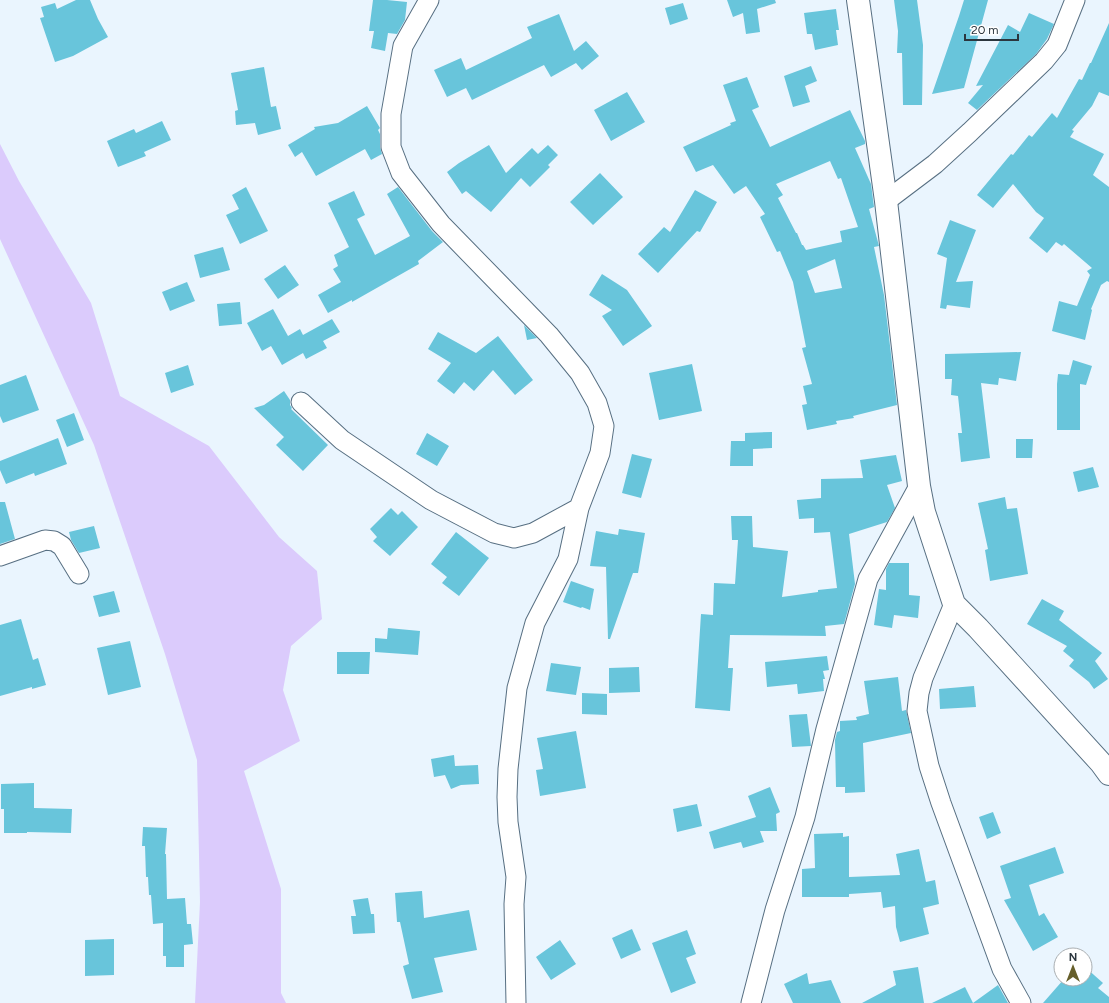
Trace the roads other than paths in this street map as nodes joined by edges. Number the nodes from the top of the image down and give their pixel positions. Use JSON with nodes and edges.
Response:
{"nodes":[{"id":1,"x":429,"y":0,"type":"edge"},
{"id":2,"x":858,"y":0,"type":"edge"},
{"id":3,"x":1076,"y":0,"type":"edge"},
{"id":4,"x":886,"y":201,"type":"junction"},
{"id":5,"x":301,"y":402,"type":"dead end"},
{"id":6,"x":919,"y":486,"type":"junction"},
{"id":7,"x":578,"y":508,"type":"junction"},
{"id":8,"x":0,"y":556,"type":"edge"},
{"id":9,"x":79,"y":574,"type":"dead end"},
{"id":10,"x":954,"y":604,"type":"junction"},
{"id":11,"x":1109,"y":774,"type":"edge"},
{"id":12,"x":516,"y":1003,"type":"edge"},
{"id":13,"x":751,"y":1003,"type":"edge"},
{"id":14,"x":1021,"y":1003,"type":"edge"}],
"edges":[{"from":1,"to":7,"type":"street"},
{"from":2,"to":4,"type":"main road"},
{"from":3,"to":4,"type":"street"},
{"from":4,"to":6,"type":"main road"},
{"from":5,"to":7,"type":"street"},
{"from":6,"to":10,"type":"main road"},
{"from":6,"to":13,"type":"street"},
{"from":7,"to":12,"type":"street"},
{"from":8,"to":9,"type":"street"},
{"from":10,"to":11,"type":"main road"},
{"from":10,"to":14,"type":"street"}]}
